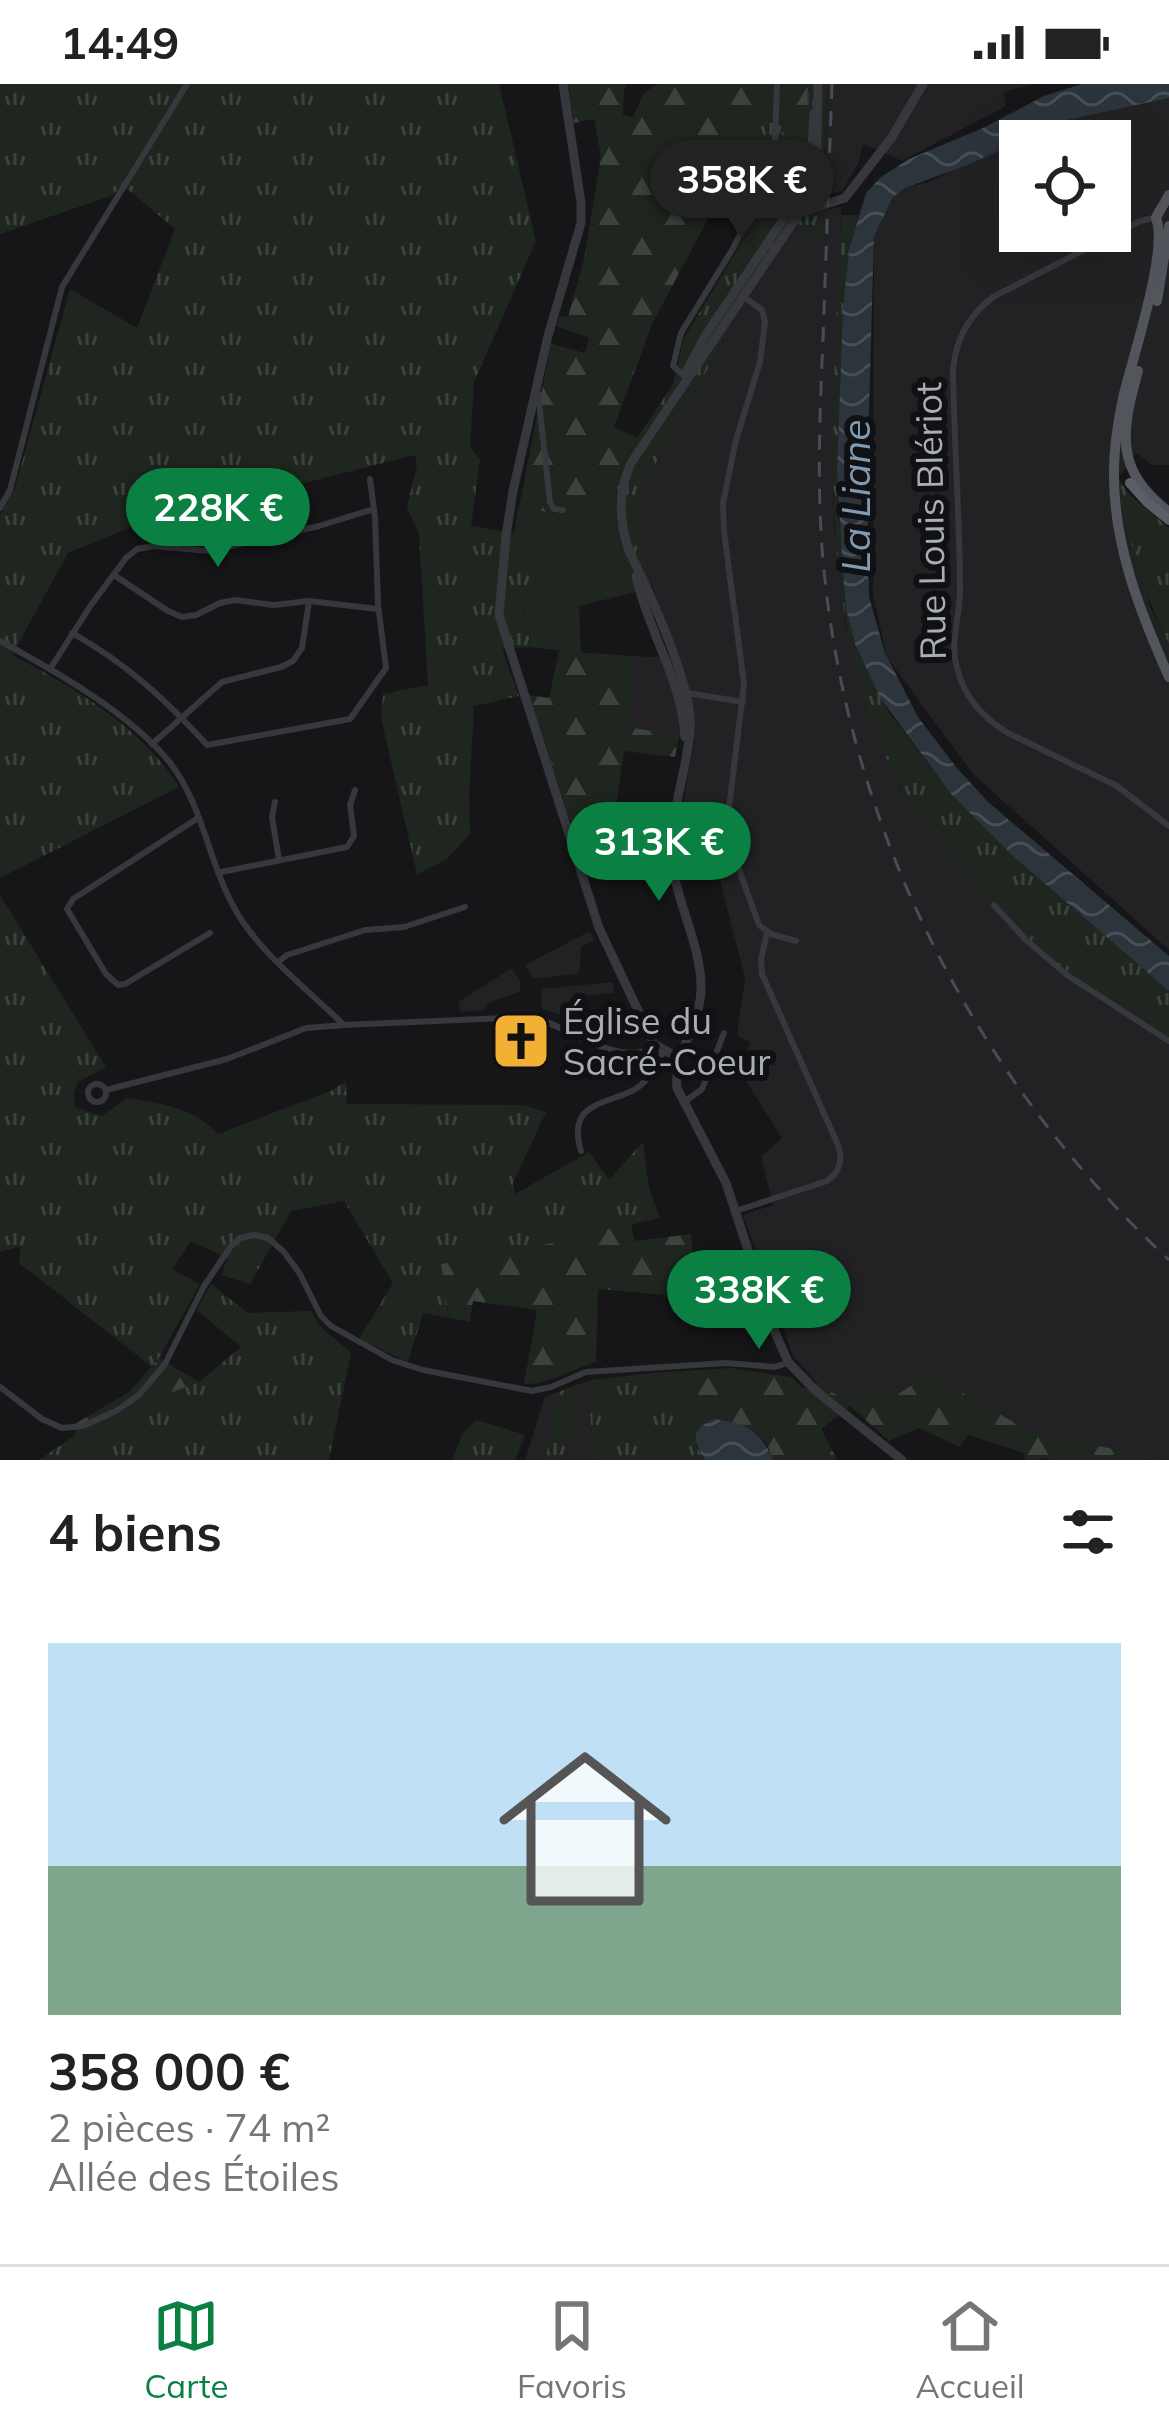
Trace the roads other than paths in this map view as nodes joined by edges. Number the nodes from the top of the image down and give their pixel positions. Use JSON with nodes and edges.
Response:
{"nodes":[{"id":1,"x":187,"y":84,"type":"edge"},
{"id":2,"x":562,"y":84,"type":"edge"},
{"id":3,"x":776,"y":84,"type":"edge"},
{"id":4,"x":923,"y":84,"type":"edge"},
{"id":5,"x":813,"y":179,"type":"junction"},
{"id":6,"x":1169,"y":195,"type":"edge"},
{"id":7,"x":814,"y":200,"type":"junction"},
{"id":8,"x":793,"y":206,"type":"junction"},
{"id":9,"x":1164,"y":219,"type":"edge"},
{"id":10,"x":740,"y":294,"type":"junction"},
{"id":11,"x":686,"y":378,"type":"junction"},
{"id":12,"x":537,"y":383,"type":"junction"},
{"id":13,"x":1118,"y":426,"type":"junction"},
{"id":14,"x":370,"y":479,"type":"dead end"},
{"id":15,"x":1130,"y":483,"type":"joint"},
{"id":16,"x":0,"y":508,"type":"edge"},
{"id":17,"x":374,"y":509,"type":"junction"},
{"id":18,"x":563,"y":510,"type":"dead end"},
{"id":19,"x":1169,"y":516,"type":"edge"},
{"id":20,"x":114,"y":575,"type":"junction"},
{"id":21,"x":309,"y":601,"type":"junction"},
{"id":22,"x":378,"y":609,"type":"junction"},
{"id":23,"x":72,"y":633,"type":"junction"},
{"id":24,"x":0,"y":641,"type":"edge"},
{"id":25,"x":50,"y":669,"type":"junction"},
{"id":26,"x":1169,"y":676,"type":"edge"},
{"id":27,"x":682,"y":692,"type":"junction"},
{"id":28,"x":743,"y":702,"type":"junction"},
{"id":29,"x":181,"y":716,"type":"junction"},
{"id":30,"x":152,"y":744,"type":"junction"},
{"id":31,"x":355,"y":790,"type":"dead end"},
{"id":32,"x":275,"y":802,"type":"dead end"},
{"id":33,"x":198,"y":818,"type":"junction"},
{"id":34,"x":1169,"y":826,"type":"edge"},
{"id":35,"x":279,"y":860,"type":"junction"},
{"id":36,"x":220,"y":872,"type":"junction"},
{"id":37,"x":994,"y":905,"type":"dead end"},
{"id":38,"x":465,"y":907,"type":"dead end"},
{"id":39,"x":767,"y":932,"type":"junction"},
{"id":40,"x":210,"y":933,"type":"dead end"},
{"id":41,"x":796,"y":941,"type":"dead end"},
{"id":42,"x":278,"y":962,"type":"junction"},
{"id":43,"x":344,"y":1025,"type":"junction"},
{"id":44,"x":724,"y":1033,"type":"dead end"},
{"id":45,"x":1169,"y":1041,"type":"edge"},
{"id":46,"x":660,"y":1049,"type":"junction"},
{"id":47,"x":680,"y":1059,"type":"junction"},
{"id":48,"x":106,"y":1090,"type":"dead end"},
{"id":49,"x":683,"y":1103,"type":"junction"},
{"id":50,"x":581,"y":1151,"type":"dead end"},
{"id":51,"x":736,"y":1211,"type":"junction"},
{"id":52,"x":792,"y":1367,"type":"junction"},
{"id":53,"x":0,"y":1387,"type":"edge"},
{"id":54,"x":902,"y":1460,"type":"edge"}],
"edges":[{"from":1,"to":16,"type":"street"},
{"from":2,"to":12,"type":"street"},
{"from":3,"to":11,"type":"street"},
{"from":4,"to":7,"type":"street"},
{"from":5,"to":5,"type":"street"},
{"from":5,"to":7,"type":"street"},
{"from":5,"to":8,"type":"street"},
{"from":6,"to":9,"type":"main road"},
{"from":7,"to":8,"type":"street"},
{"from":7,"to":10,"type":"street"},
{"from":8,"to":10,"type":"street"},
{"from":9,"to":13,"type":"main road"},
{"from":9,"to":19,"type":"main road"},
{"from":9,"to":34,"type":"street","name":"Rue Louis Blériot"},
{"from":10,"to":11,"type":"street"},
{"from":10,"to":28,"type":"street"},
{"from":11,"to":27,"type":"street"},
{"from":12,"to":18,"type":"street"},
{"from":12,"to":46,"type":"street"},
{"from":13,"to":15,"type":"main road"},
{"from":13,"to":26,"type":"main road"},
{"from":14,"to":17,"type":"street"},
{"from":15,"to":19,"type":"highway"},
{"from":17,"to":20,"type":"street"},
{"from":17,"to":22,"type":"street"},
{"from":20,"to":21,"type":"street"},
{"from":20,"to":23,"type":"street"},
{"from":21,"to":22,"type":"street"},
{"from":21,"to":29,"type":"street"},
{"from":22,"to":29,"type":"street"},
{"from":23,"to":25,"type":"street"},
{"from":23,"to":29,"type":"street"},
{"from":24,"to":25,"type":"street"},
{"from":25,"to":30,"type":"street"},
{"from":27,"to":28,"type":"street"},
{"from":27,"to":47,"type":"street"},
{"from":28,"to":39,"type":"street"},
{"from":29,"to":30,"type":"street"},
{"from":30,"to":33,"type":"street"},
{"from":31,"to":35,"type":"street"},
{"from":32,"to":35,"type":"street"},
{"from":33,"to":36,"type":"street"},
{"from":33,"to":40,"type":"street"},
{"from":35,"to":36,"type":"street"},
{"from":36,"to":42,"type":"street"},
{"from":37,"to":45,"type":"street"},
{"from":38,"to":42,"type":"street"},
{"from":39,"to":41,"type":"street"},
{"from":39,"to":51,"type":"street"},
{"from":42,"to":43,"type":"street"},
{"from":43,"to":46,"type":"street"},
{"from":43,"to":48,"type":"street"},
{"from":44,"to":49,"type":"street"},
{"from":46,"to":47,"type":"street"},
{"from":46,"to":50,"type":"street"},
{"from":47,"to":49,"type":"street"},
{"from":49,"to":51,"type":"street"},
{"from":51,"to":52,"type":"street"},
{"from":52,"to":53,"type":"street"},
{"from":52,"to":54,"type":"street"}]}
